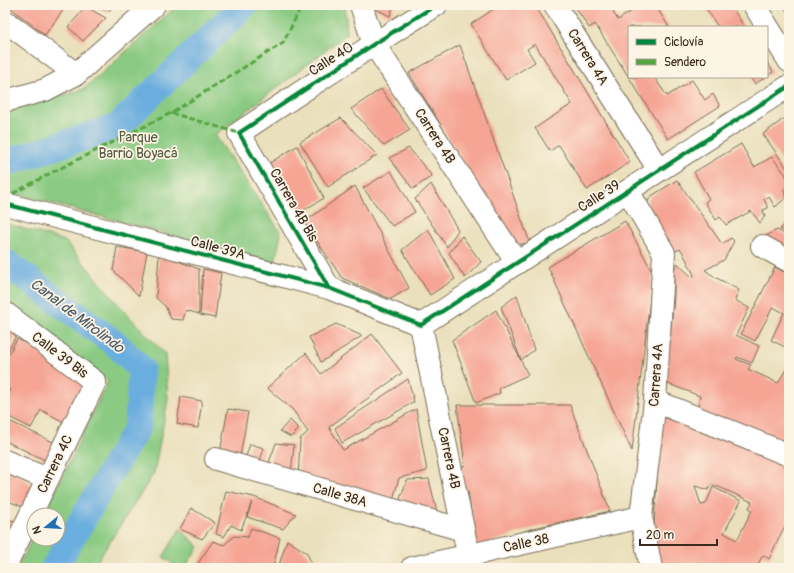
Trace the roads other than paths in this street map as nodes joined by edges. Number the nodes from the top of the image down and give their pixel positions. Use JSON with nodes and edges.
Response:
{"nodes":[{"id":1,"x":154,"y":5,"type":"edge"},
{"id":2,"x":361,"y":5,"type":"edge"},
{"id":3,"x":436,"y":5,"type":"edge"},
{"id":4,"x":555,"y":5,"type":"edge"},
{"id":5,"x":754,"y":5,"type":"edge"},
{"id":6,"x":5,"y":21,"type":"edge"},
{"id":7,"x":767,"y":26,"type":"edge"},
{"id":8,"x":768,"y":27,"type":"edge"},
{"id":9,"x":374,"y":44,"type":"junction"},
{"id":10,"x":789,"y":61,"type":"edge"},
{"id":11,"x":76,"y":74,"type":"junction"},
{"id":12,"x":789,"y":86,"type":"edge"},
{"id":13,"x":5,"y":101,"type":"edge"},
{"id":14,"x":239,"y":133,"type":"joint"},
{"id":15,"x":659,"y":170,"type":"junction"},
{"id":16,"x":628,"y":191,"type":"junction"},
{"id":17,"x":5,"y":204,"type":"edge"},
{"id":18,"x":762,"y":246,"type":"dead end"},
{"id":19,"x":789,"y":261,"type":"edge"},
{"id":20,"x":517,"y":263,"type":"junction"},
{"id":21,"x":329,"y":288,"type":"junction"},
{"id":22,"x":5,"y":313,"type":"edge"},
{"id":23,"x":421,"y":325,"type":"junction"},
{"id":24,"x":95,"y":382,"type":"joint"},
{"id":25,"x":655,"y":401,"type":"junction"},
{"id":26,"x":789,"y":455,"type":"edge"},
{"id":27,"x":216,"y":459,"type":"dead end"},
{"id":28,"x":5,"y":461,"type":"edge"},
{"id":29,"x":47,"y":479,"type":"junction"},
{"id":30,"x":641,"y":518,"type":"junction"},
{"id":31,"x":463,"y":530,"type":"junction"},
{"id":32,"x":470,"y":561,"type":"edge"},
{"id":33,"x":6,"y":563,"type":"edge"},
{"id":34,"x":412,"y":568,"type":"edge"},
{"id":35,"x":651,"y":568,"type":"edge"}],
"edges":[{"from":1,"to":11,"type":"street"},
{"from":2,"to":9,"type":"street","name":"Carrera 4B"},
{"from":3,"to":9,"type":"street","name":"Calle 40"},
{"from":4,"to":15,"type":"street","name":"Carrera 4A"},
{"from":5,"to":7,"type":"street"},
{"from":6,"to":11,"type":"street"},
{"from":8,"to":10,"type":"street"},
{"from":9,"to":14,"type":"street","name":"Calle 40"},
{"from":9,"to":20,"type":"street","name":"Carrera 4B"},
{"from":11,"to":13,"type":"street"},
{"from":12,"to":15,"type":"street","name":"Calle 39"},
{"from":14,"to":21,"type":"street","name":"Carrera 4B Bis"},
{"from":15,"to":16,"type":"street","name":"Calle 39"},
{"from":16,"to":20,"type":"street","name":"Calle 39"},
{"from":16,"to":25,"type":"street","name":"Carrera 4A"},
{"from":17,"to":21,"type":"street","name":"Calle 39A"},
{"from":18,"to":19,"type":"street"},
{"from":20,"to":23,"type":"street","name":"Calle 39"},
{"from":21,"to":23,"type":"street","name":"Calle 39A"},
{"from":22,"to":24,"type":"street","name":"Calle 39 Bis"},
{"from":23,"to":31,"type":"street","name":"Carrera 4B"},
{"from":24,"to":29,"type":"street","name":"Carrera 4C"},
{"from":25,"to":26,"type":"street"},
{"from":25,"to":30,"type":"street","name":"Carrera 4A"},
{"from":27,"to":31,"type":"street","name":"Calle 38A"},
{"from":28,"to":29,"type":"street"},
{"from":29,"to":33,"type":"street","name":"Carrera 4C"},
{"from":30,"to":32,"type":"street","name":"Calle 38"},
{"from":30,"to":35,"type":"street","name":"Carrera 4A"},
{"from":31,"to":32,"type":"street","name":"Carrera 4B"},
{"from":32,"to":34,"type":"street","name":"Calle 38"}]}
